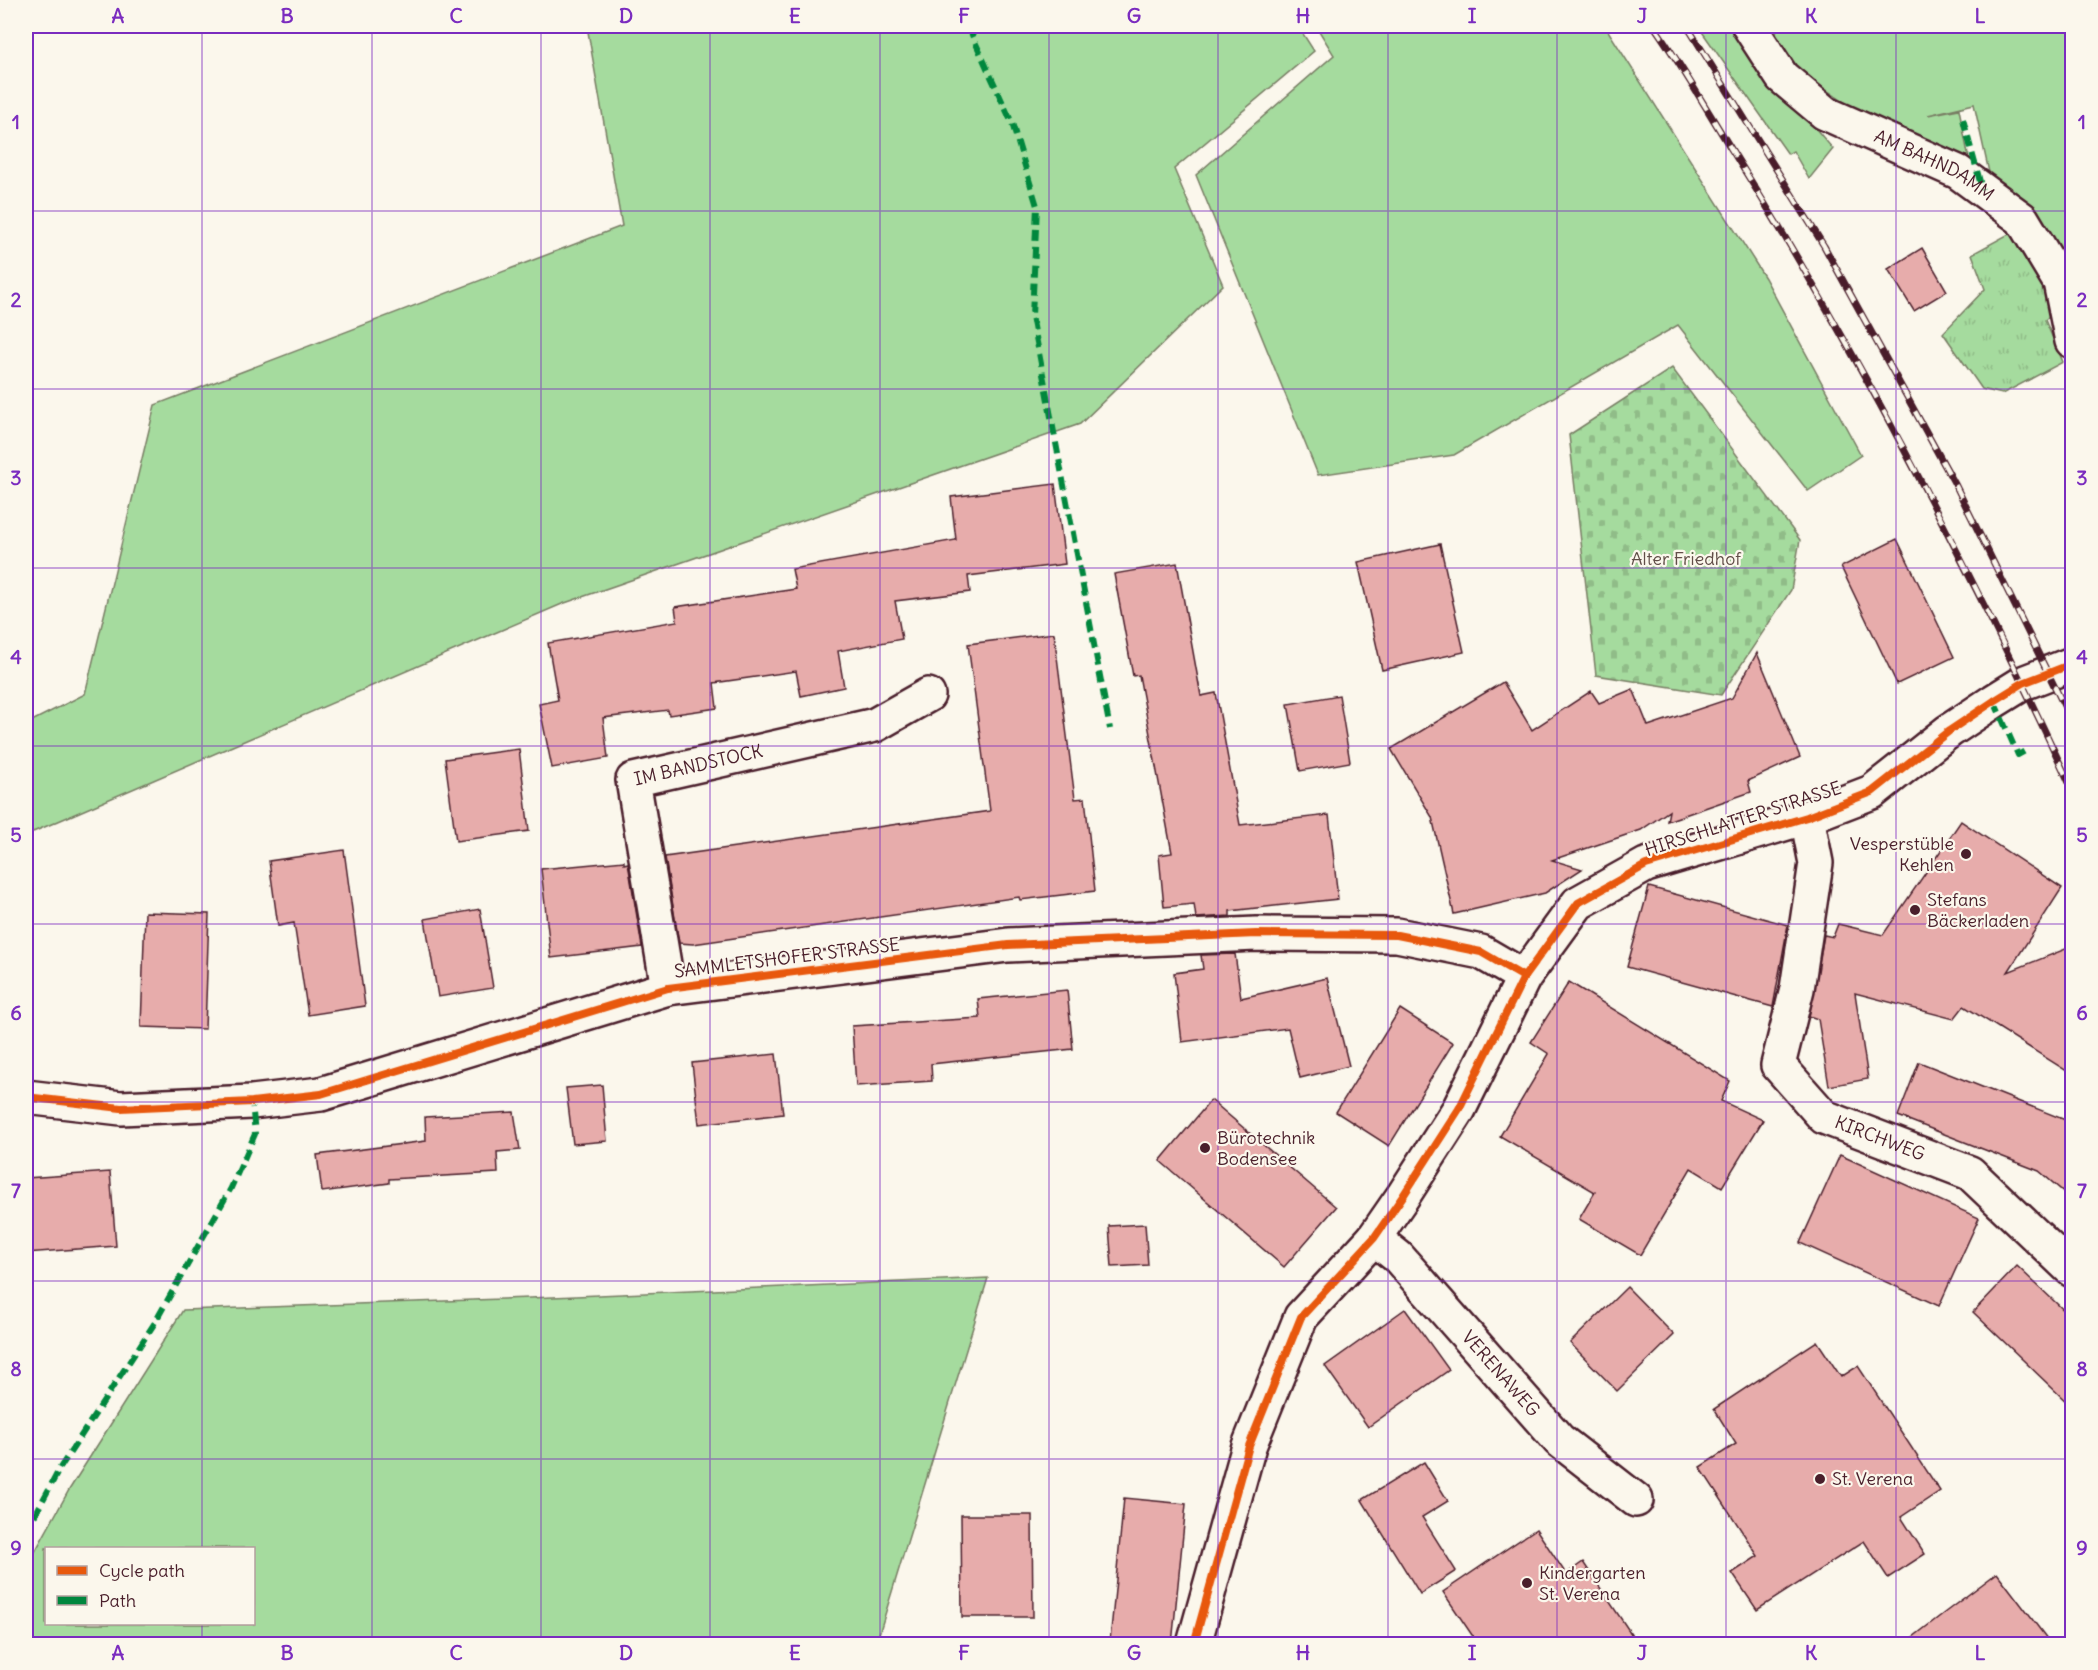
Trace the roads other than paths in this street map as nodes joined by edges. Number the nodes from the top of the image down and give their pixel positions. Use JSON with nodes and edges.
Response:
{"nodes":[{"id":1,"x":1749,"y":26,"type":"edge"},
{"id":2,"x":2073,"y":341,"type":"edge"},
{"id":3,"x":2061,"y":668,"type":"edge"},
{"id":4,"x":928,"y":695,"type":"dead end"},
{"id":5,"x":1807,"y":818,"type":"junction"},
{"id":6,"x":1524,"y":977,"type":"junction"},
{"id":7,"x":668,"y":988,"type":"junction"},
{"id":8,"x":26,"y":1097,"type":"edge"},
{"id":9,"x":1374,"y":1238,"type":"junction"},
{"id":10,"x":2073,"y":1270,"type":"edge"},
{"id":11,"x":1636,"y":1500,"type":"dead end"},
{"id":12,"x":1198,"y":1630,"type":"edge"},
{"id":13,"x":1219,"y":1644,"type":"edge"}],
"edges":[{"from":1,"to":2,"type":"street","name":"AM BAHNDAMM"},
{"from":3,"to":5,"type":"street","name":"HIRSCHLATTER STRASSE"},
{"from":4,"to":7,"type":"street","name":"IM BANDSTOCK"},
{"from":5,"to":6,"type":"street","name":"HIRSCHLATTER STRASSE"},
{"from":5,"to":10,"type":"street","name":"KIRCHWEG"},
{"from":6,"to":7,"type":"street","name":"SAMMLETSHOFER STRASSE"},
{"from":6,"to":9,"type":"street","name":"HIRSCHLATTER STRASSE"},
{"from":7,"to":8,"type":"street","name":"SAMMLETSHOFER STRASSE"},
{"from":9,"to":11,"type":"street","name":"VERENAWEG"},
{"from":9,"to":12,"type":"street","name":"HIRSCHLATTER STRASSE"},
{"from":12,"to":13,"type":"street"}]}
